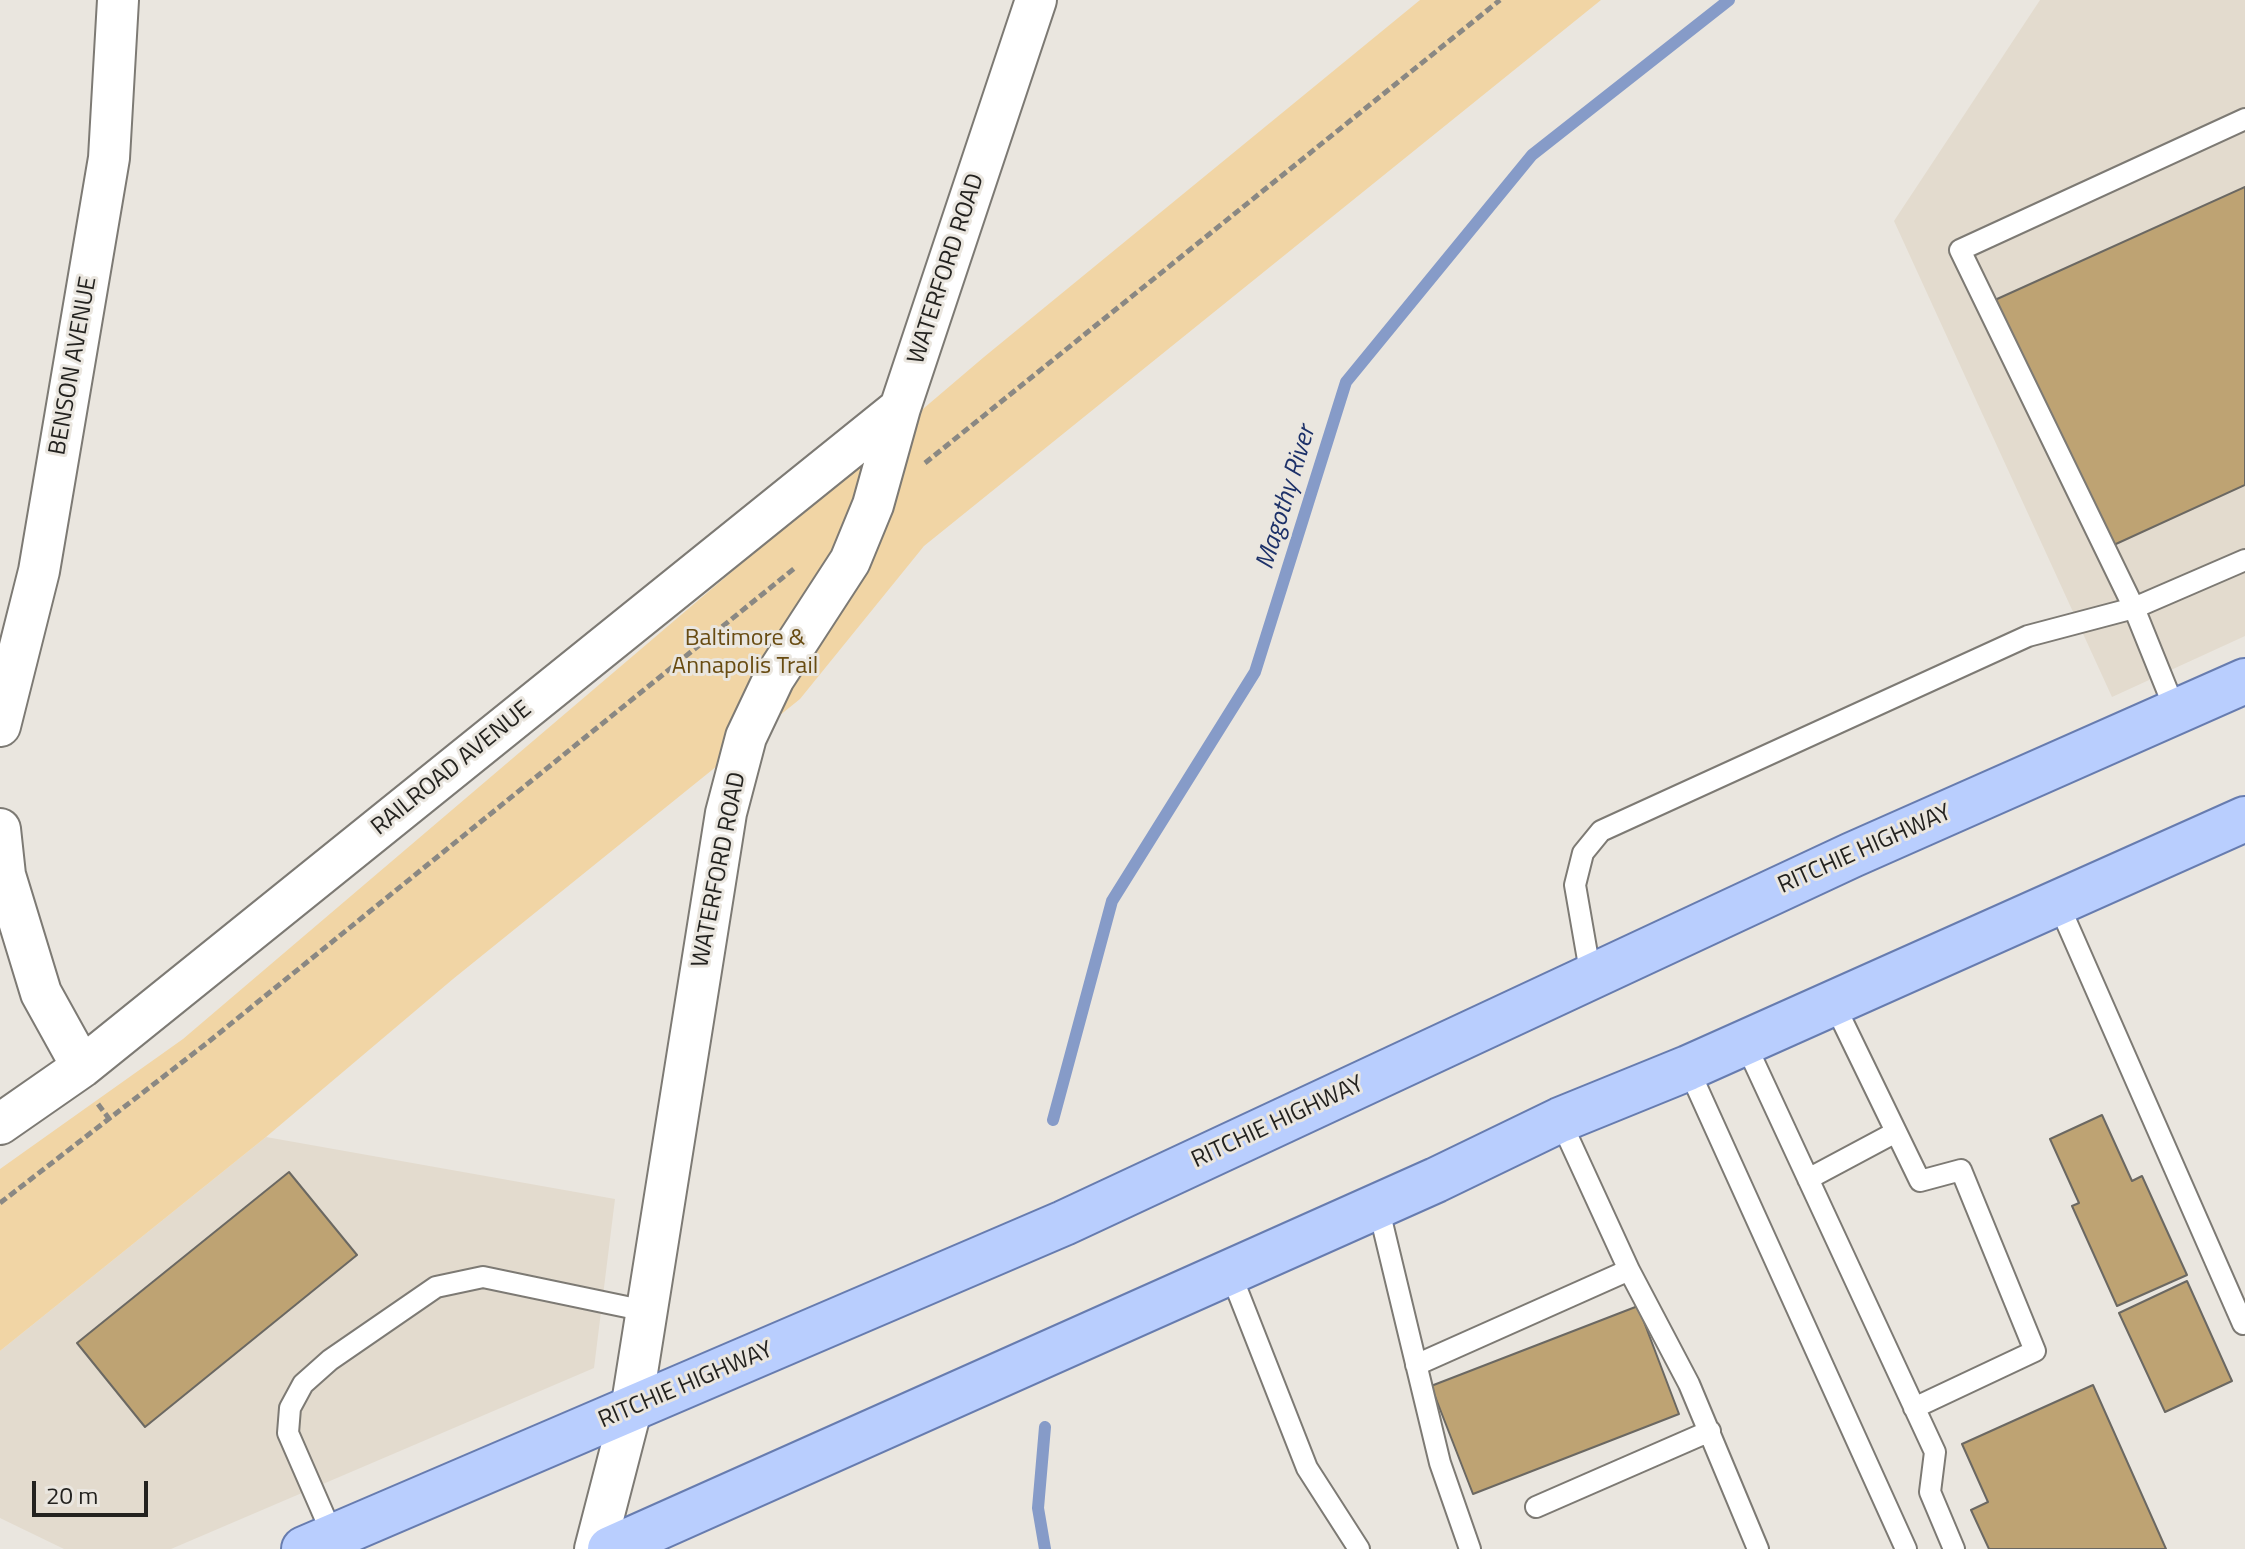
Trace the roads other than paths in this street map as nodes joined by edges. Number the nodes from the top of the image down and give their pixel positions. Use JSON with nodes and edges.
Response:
{"nodes":[{"id":1,"x":118,"y":0,"type":"edge"},
{"id":2,"x":1036,"y":0,"type":"edge"},
{"id":3,"x":2245,"y":119,"type":"edge"},
{"id":4,"x":900,"y":408,"type":"junction"},
{"id":5,"x":2245,"y":560,"type":"edge"},
{"id":6,"x":2134,"y":608,"type":"junction"},
{"id":7,"x":2245,"y":681,"type":"edge"},
{"id":8,"x":2176,"y":712,"type":"junction"},
{"id":9,"x":0,"y":726,"type":"edge"},
{"id":10,"x":2245,"y":819,"type":"edge"},
{"id":11,"x":0,"y":829,"type":"edge"},
{"id":12,"x":2058,"y":903,"type":"junction"},
{"id":13,"x":1591,"y":977,"type":"junction"},
{"id":14,"x":1834,"y":1004,"type":"junction"},
{"id":15,"x":1745,"y":1043,"type":"junction"},
{"id":16,"x":82,"y":1067,"type":"junction"},
{"id":17,"x":1688,"y":1068,"type":"junction"},
{"id":18,"x":1560,"y":1120,"type":"junction"},
{"id":19,"x":0,"y":1124,"type":"edge"},
{"id":20,"x":1896,"y":1132,"type":"junction"},
{"id":21,"x":1808,"y":1179,"type":"junction"},
{"id":22,"x":1378,"y":1206,"type":"junction"},
{"id":23,"x":1629,"y":1270,"type":"junction"},
{"id":24,"x":1230,"y":1272,"type":"junction"},
{"id":25,"x":646,"y":1311,"type":"junction"},
{"id":26,"x":2243,"y":1324,"type":"edge"},
{"id":27,"x":1416,"y":1365,"type":"junction"},
{"id":28,"x":1914,"y":1408,"type":"junction"},
{"id":29,"x":631,"y":1410,"type":"junction"},
{"id":30,"x":1710,"y":1431,"type":"junction"},
{"id":31,"x":1536,"y":1507,"type":"dead end"},
{"id":32,"x":318,"y":1543,"type":"edge"},
{"id":33,"x":595,"y":1549,"type":"edge"},
{"id":34,"x":610,"y":1549,"type":"edge"},
{"id":35,"x":1359,"y":1549,"type":"edge"},
{"id":36,"x":1470,"y":1549,"type":"edge"},
{"id":37,"x":1758,"y":1549,"type":"edge"},
{"id":38,"x":1906,"y":1549,"type":"edge"},
{"id":39,"x":1954,"y":1549,"type":"edge"}],
"edges":[{"from":1,"to":9,"type":"street","name":"BENSON AVENUE"},
{"from":2,"to":4,"type":"street","name":"WATERFORD ROAD"},
{"from":3,"to":6,"type":"lane"},
{"from":4,"to":16,"type":"street","name":"RAILROAD AVENUE"},
{"from":4,"to":25,"type":"street","name":"WATERFORD ROAD"},
{"from":5,"to":6,"type":"lane"},
{"from":6,"to":8,"type":"lane"},
{"from":6,"to":13,"type":"lane"},
{"from":7,"to":8,"type":"main road","name":"RITCHIE HIGHWAY"},
{"from":8,"to":13,"type":"main road","name":"RITCHIE HIGHWAY"},
{"from":10,"to":12,"type":"main road"},
{"from":11,"to":16,"type":"street"},
{"from":12,"to":14,"type":"main road"},
{"from":12,"to":26,"type":"lane"},
{"from":13,"to":29,"type":"main road","name":"RITCHIE HIGHWAY"},
{"from":14,"to":15,"type":"main road"},
{"from":14,"to":20,"type":"lane"},
{"from":15,"to":17,"type":"main road"},
{"from":15,"to":21,"type":"lane"},
{"from":16,"to":19,"type":"street","name":"RAILROAD AVENUE"},
{"from":17,"to":18,"type":"main road"},
{"from":17,"to":38,"type":"lane"},
{"from":18,"to":22,"type":"main road"},
{"from":18,"to":23,"type":"lane"},
{"from":20,"to":21,"type":"lane"},
{"from":20,"to":28,"type":"lane"},
{"from":21,"to":28,"type":"lane"},
{"from":22,"to":24,"type":"main road"},
{"from":22,"to":27,"type":"lane"},
{"from":23,"to":27,"type":"lane"},
{"from":23,"to":30,"type":"lane"},
{"from":24,"to":34,"type":"main road"},
{"from":24,"to":35,"type":"lane"},
{"from":25,"to":29,"type":"street","name":"WATERFORD ROAD"},
{"from":25,"to":32,"type":"lane"},
{"from":27,"to":36,"type":"lane"},
{"from":28,"to":39,"type":"lane"},
{"from":29,"to":32,"type":"main road","name":"RITCHIE HIGHWAY"},
{"from":29,"to":33,"type":"street","name":"WATERFORD ROAD"},
{"from":30,"to":31,"type":"lane"},
{"from":30,"to":37,"type":"lane"}]}
